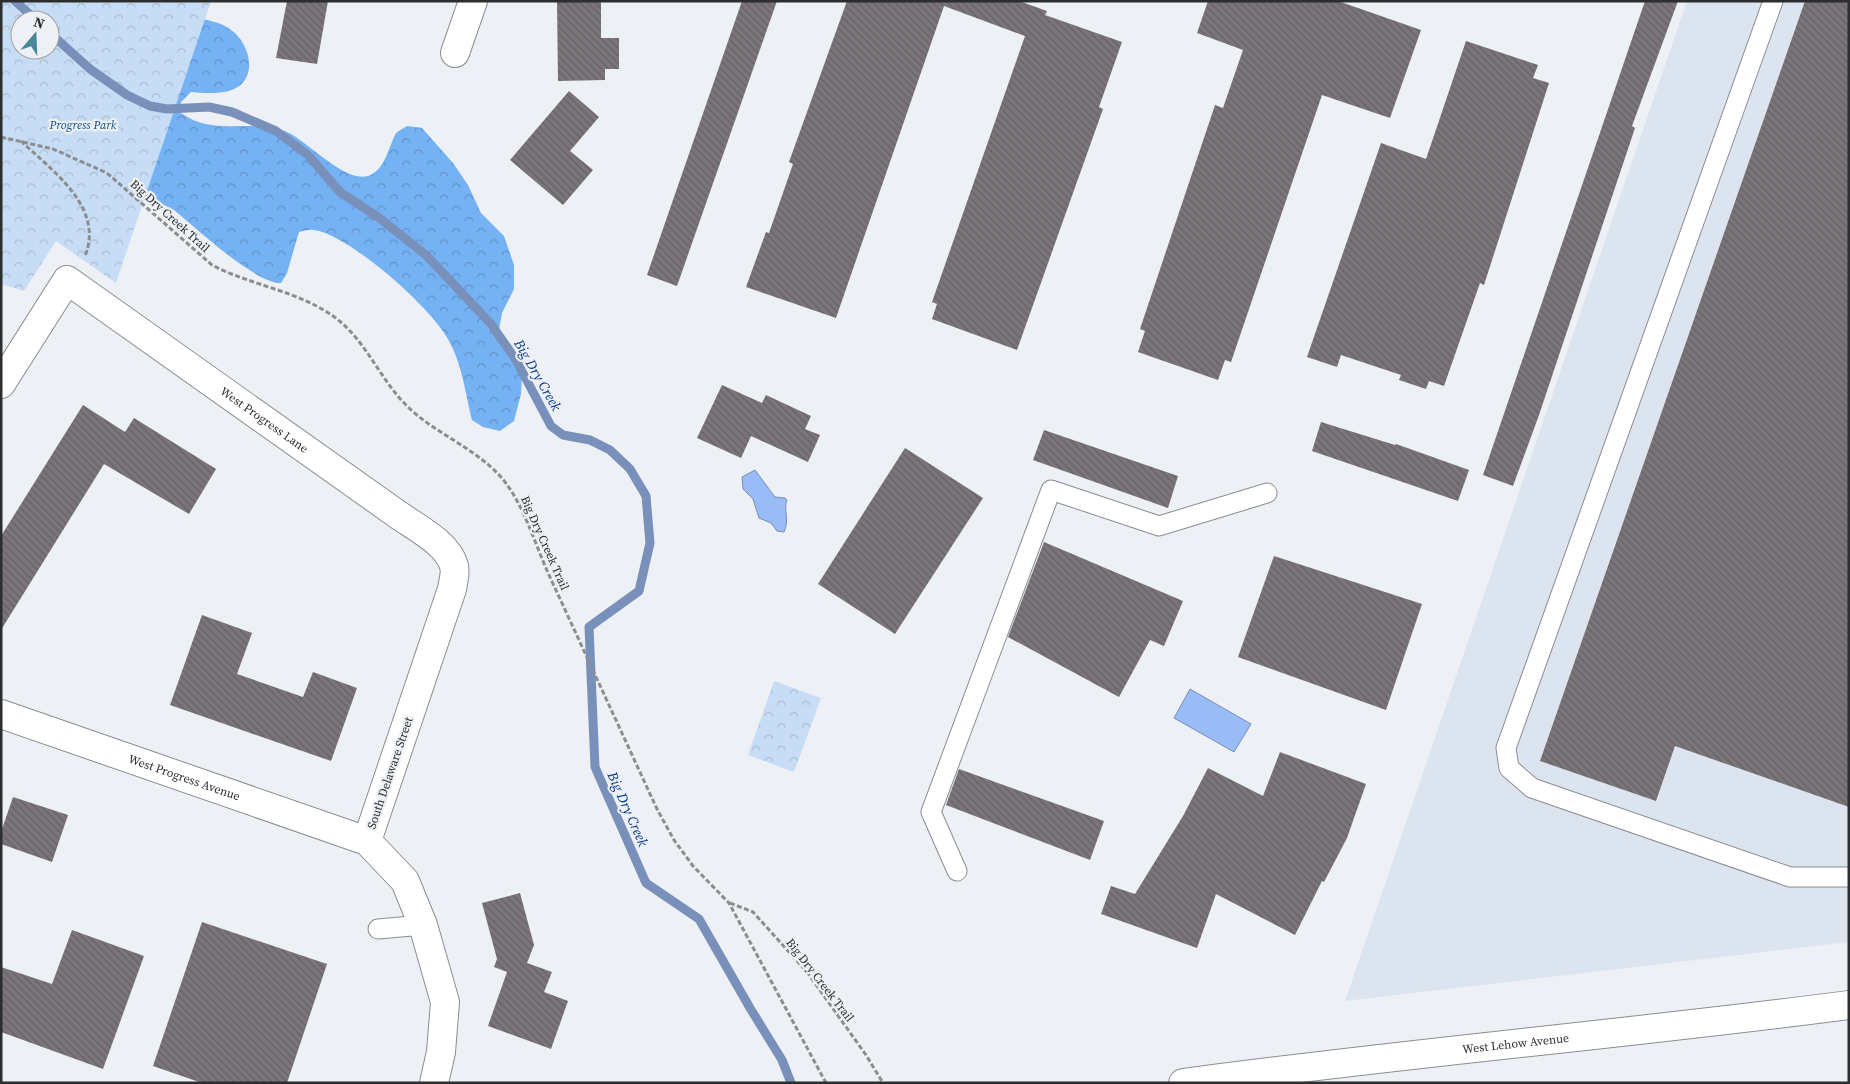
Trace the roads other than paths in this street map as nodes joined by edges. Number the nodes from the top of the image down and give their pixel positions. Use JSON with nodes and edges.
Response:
{"nodes":[{"id":1,"x":473,"y":1,"type":"edge"},
{"id":2,"x":1773,"y":1,"type":"edge"},
{"id":3,"x":455,"y":53,"type":"dead end"},
{"id":4,"x":1,"y":384,"type":"edge"},
{"id":5,"x":1267,"y":493,"type":"dead end"},
{"id":6,"x":455,"y":567,"type":"joint"},
{"id":7,"x":1,"y":714,"type":"edge"},
{"id":8,"x":367,"y":841,"type":"junction"},
{"id":9,"x":957,"y":872,"type":"dead end"},
{"id":10,"x":1849,"y":877,"type":"edge"},
{"id":11,"x":424,"y":925,"type":"junction"},
{"id":12,"x":378,"y":929,"type":"dead end"},
{"id":13,"x":1849,"y":1005,"type":"edge"},
{"id":14,"x":1229,"y":1080,"type":"edge"},
{"id":15,"x":434,"y":1083,"type":"edge"},
{"id":16,"x":1183,"y":1083,"type":"edge"}],
"edges":[{"from":1,"to":3,"type":"street"},
{"from":2,"to":10,"type":"lane"},
{"from":4,"to":6,"type":"street","name":"West Progress Lane"},
{"from":5,"to":9,"type":"lane"},
{"from":6,"to":8,"type":"street","name":"South Delaware Street"},
{"from":7,"to":8,"type":"street","name":"West Progress Avenue"},
{"from":8,"to":11,"type":"street","name":"South Delaware Street"},
{"from":11,"to":12,"type":"lane"},
{"from":11,"to":15,"type":"street","name":"South Delaware Street"},
{"from":13,"to":14,"type":"street","name":"West Lehow Avenue"},
{"from":14,"to":16,"type":"street","name":"West Lehow Avenue"}]}
